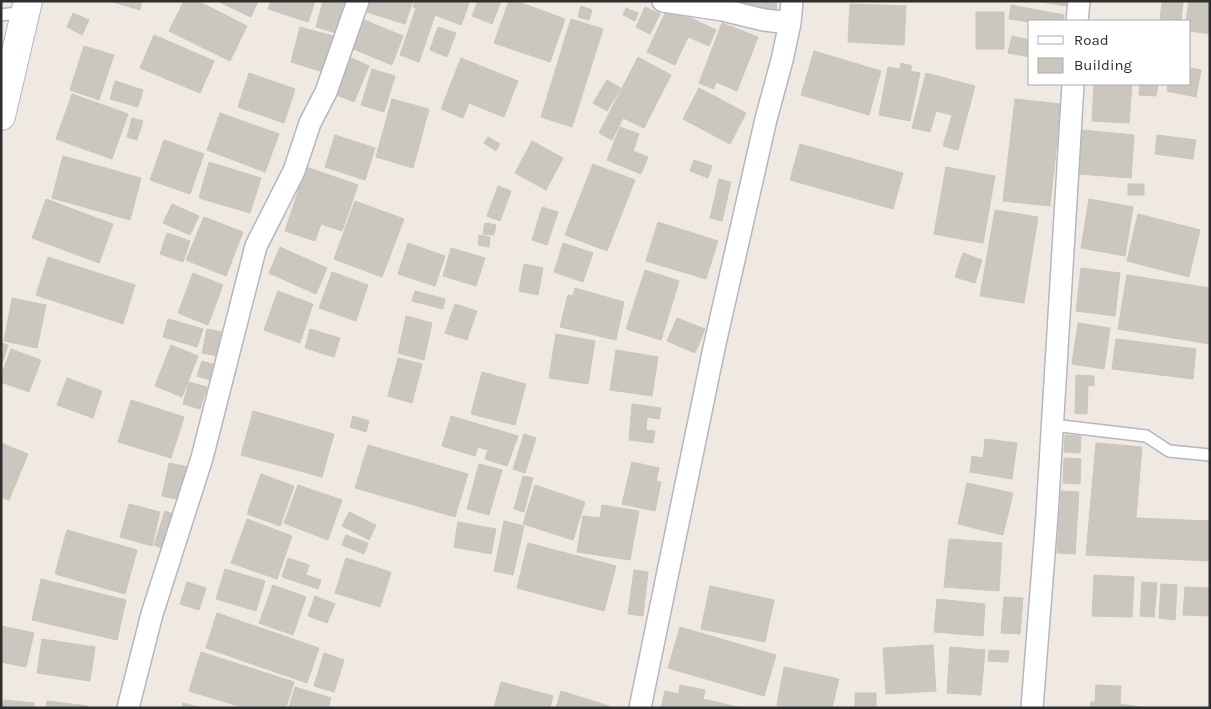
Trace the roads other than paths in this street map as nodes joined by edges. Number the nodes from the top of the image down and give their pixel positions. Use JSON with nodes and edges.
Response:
{"nodes":[{"id":1,"x":358,"y":1,"type":"edge"},
{"id":2,"x":664,"y":1,"type":"edge"},
{"id":3,"x":792,"y":1,"type":"edge"},
{"id":4,"x":1079,"y":1,"type":"edge"},
{"id":5,"x":18,"y":10,"type":"edge"},
{"id":6,"x":1077,"y":20,"type":"edge"},
{"id":7,"x":790,"y":23,"type":"junction"},
{"id":8,"x":1073,"y":85,"type":"edge"},
{"id":9,"x":2,"y":113,"type":"edge"},
{"id":10,"x":1053,"y":425,"type":"junction"},
{"id":11,"x":1210,"y":455,"type":"edge"},
{"id":12,"x":128,"y":708,"type":"edge"},
{"id":13,"x":640,"y":708,"type":"edge"},
{"id":14,"x":1032,"y":708,"type":"edge"}],
"edges":[{"from":1,"to":12,"type":"street"},
{"from":2,"to":7,"type":"street"},
{"from":3,"to":7,"type":"street"},
{"from":4,"to":6,"type":"street"},
{"from":5,"to":9,"type":"street"},
{"from":7,"to":13,"type":"street"},
{"from":8,"to":10,"type":"street"},
{"from":10,"to":11,"type":"lane"},
{"from":10,"to":14,"type":"street"}]}
